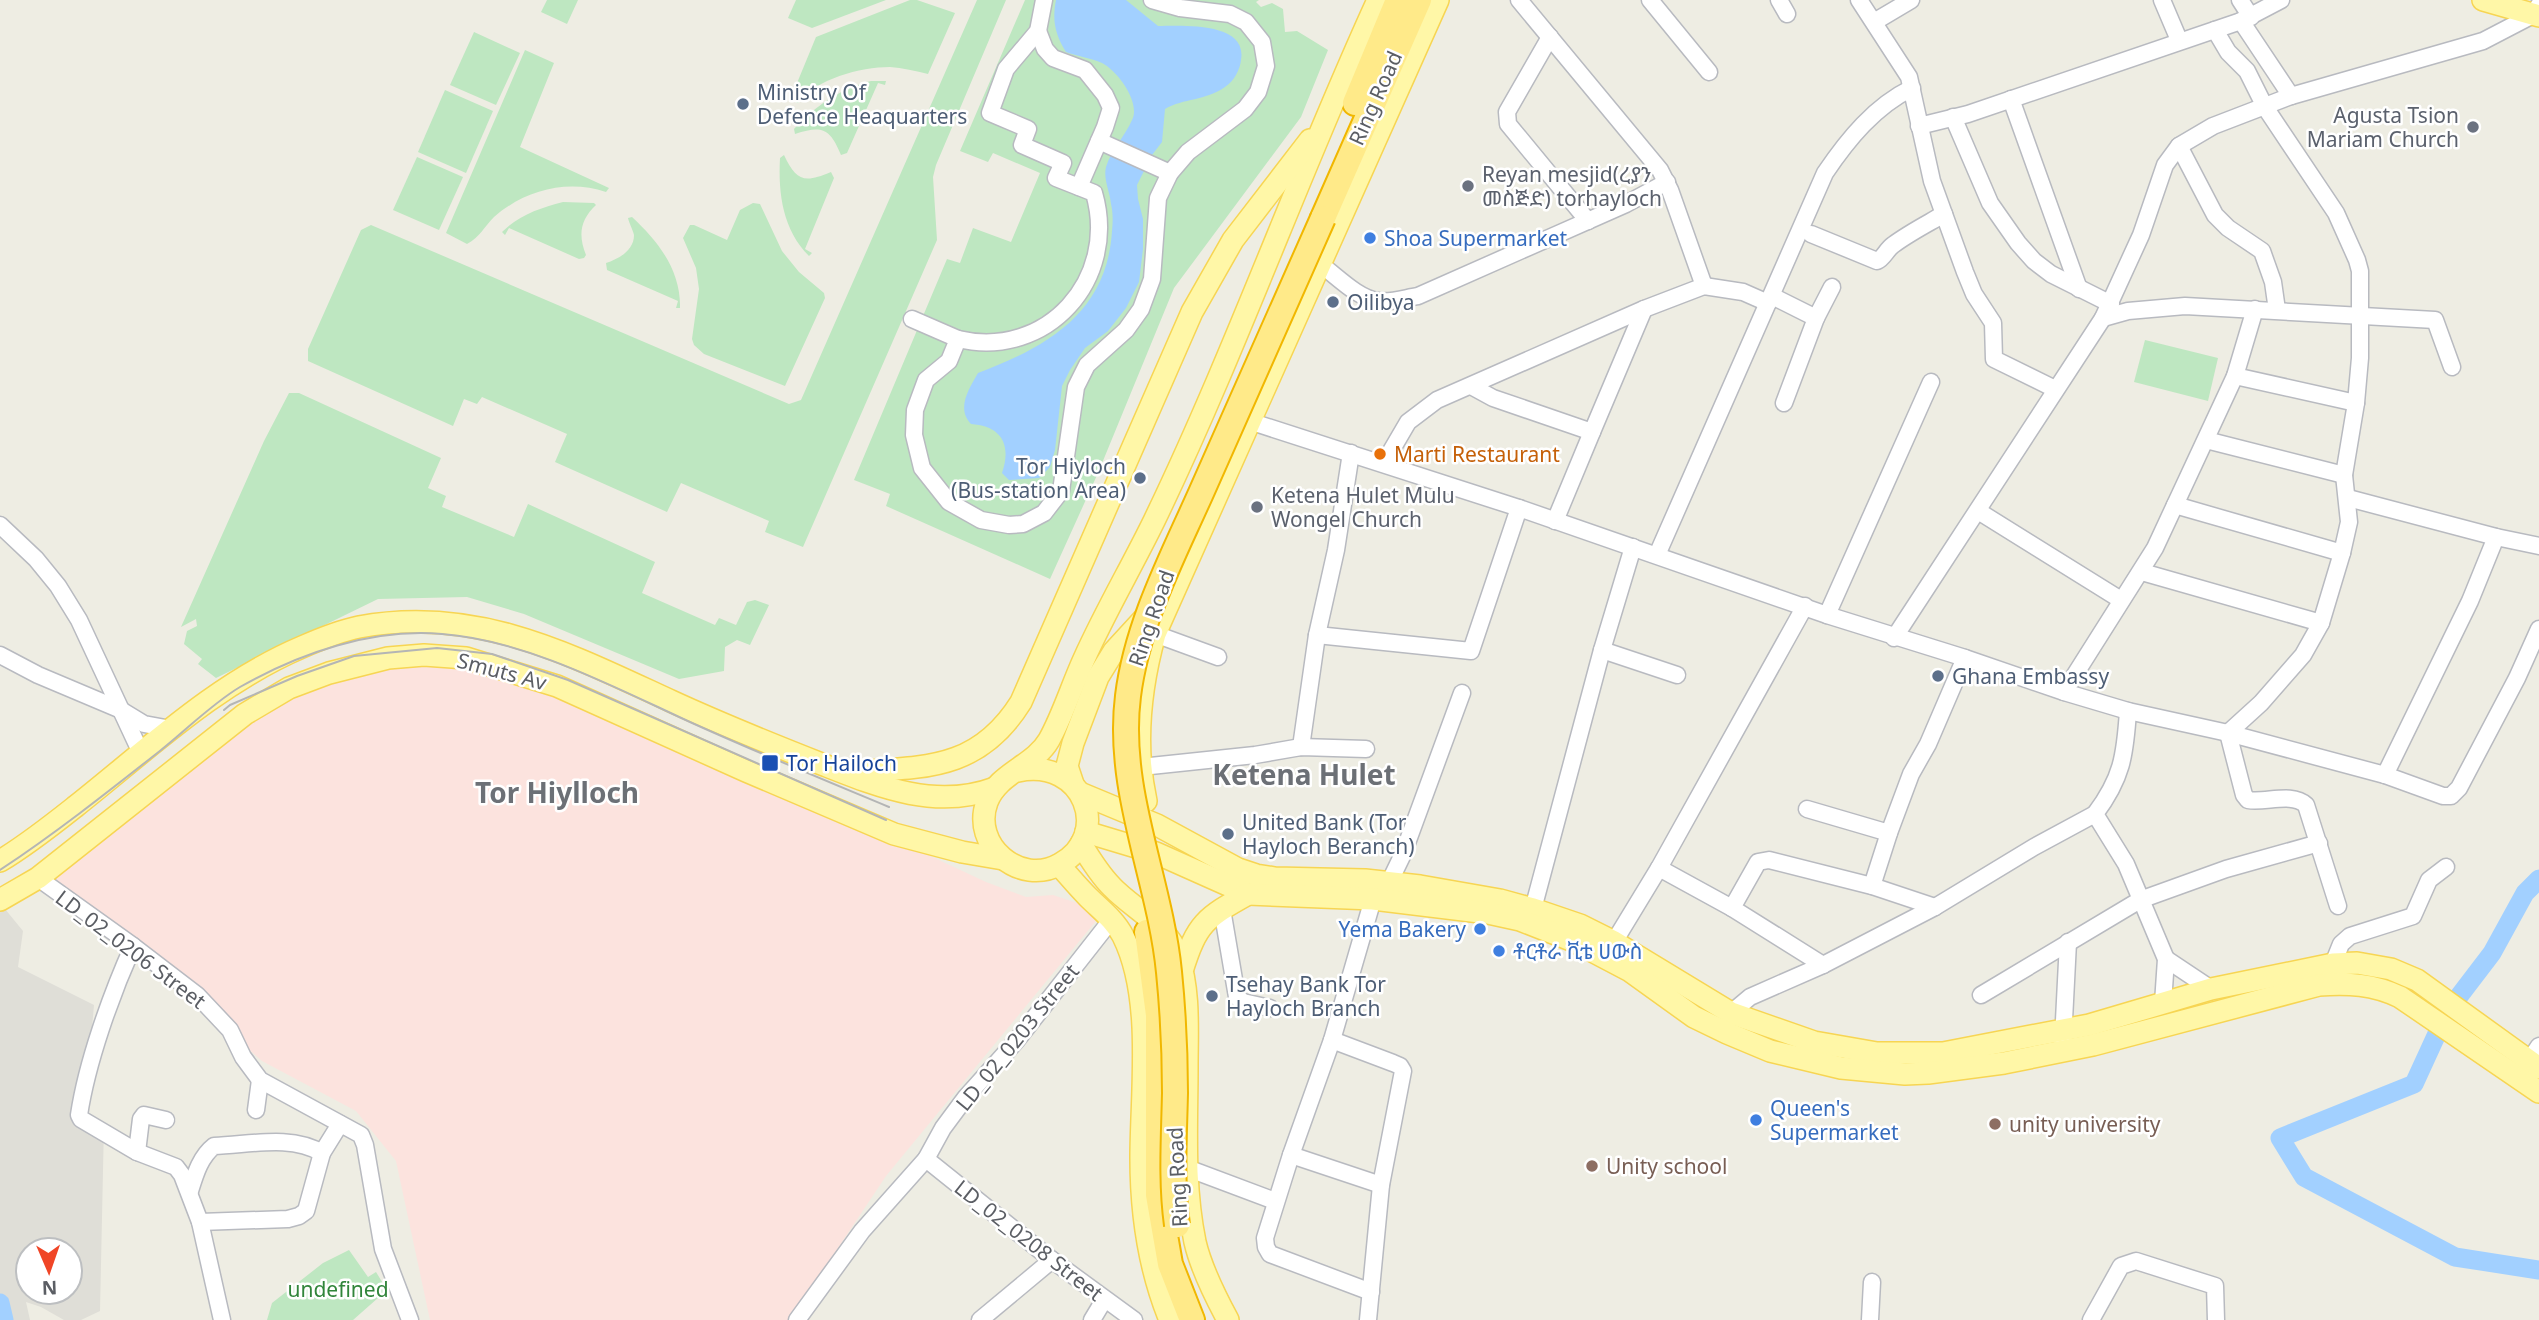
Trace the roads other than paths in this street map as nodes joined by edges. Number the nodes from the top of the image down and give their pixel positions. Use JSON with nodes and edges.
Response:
{"nodes":[{"id":1,"x":1044,"y":0,"type":"edge"},
{"id":2,"x":1152,"y":0,"type":"edge"},
{"id":3,"x":1378,"y":0,"type":"edge"},
{"id":4,"x":1398,"y":0,"type":"edge"},
{"id":5,"x":1419,"y":0,"type":"edge"},
{"id":6,"x":1428,"y":0,"type":"edge"},
{"id":7,"x":1438,"y":0,"type":"edge"},
{"id":8,"x":1519,"y":0,"type":"edge"},
{"id":9,"x":1650,"y":0,"type":"edge"},
{"id":10,"x":1859,"y":0,"type":"edge"},
{"id":11,"x":1911,"y":0,"type":"edge"},
{"id":12,"x":2162,"y":0,"type":"edge"},
{"id":13,"x":2240,"y":0,"type":"edge"},
{"id":14,"x":2281,"y":0,"type":"edge"},
{"id":15,"x":2483,"y":0,"type":"edge"},
{"id":16,"x":2534,"y":8,"type":"edge"},
{"id":17,"x":2246,"y":19,"type":"junction"},
{"id":18,"x":1874,"y":22,"type":"junction"},
{"id":19,"x":2215,"y":30,"type":"junction"},
{"id":20,"x":1038,"y":31,"type":"junction"},
{"id":21,"x":1422,"y":32,"type":"junction"},
{"id":22,"x":1550,"y":37,"type":"junction"},
{"id":23,"x":2179,"y":40,"type":"junction"},
{"id":24,"x":1709,"y":72,"type":"dead end"},
{"id":25,"x":1912,"y":88,"type":"junction"},
{"id":26,"x":2291,"y":96,"type":"junction"},
{"id":27,"x":2011,"y":99,"type":"junction"},
{"id":28,"x":2265,"y":107,"type":"junction"},
{"id":29,"x":1953,"y":117,"type":"junction"},
{"id":30,"x":1919,"y":125,"type":"junction"},
{"id":31,"x":1321,"y":127,"type":"junction"},
{"id":32,"x":1105,"y":144,"type":"junction"},
{"id":33,"x":2179,"y":146,"type":"junction"},
{"id":34,"x":1170,"y":173,"type":"junction"},
{"id":35,"x":1667,"y":182,"type":"junction"},
{"id":36,"x":1079,"y":187,"type":"junction"},
{"id":37,"x":1944,"y":214,"type":"junction"},
{"id":38,"x":1315,"y":215,"type":"junction"},
{"id":39,"x":1588,"y":220,"type":"junction"},
{"id":40,"x":1811,"y":234,"type":"dead end"},
{"id":41,"x":1320,"y":264,"type":"junction"},
{"id":42,"x":1704,"y":286,"type":"junction"},
{"id":43,"x":1832,"y":287,"type":"dead end"},
{"id":44,"x":2080,"y":289,"type":"junction"},
{"id":45,"x":1770,"y":300,"type":"junction"},
{"id":46,"x":1644,"y":309,"type":"junction"},
{"id":47,"x":2255,"y":309,"type":"junction"},
{"id":48,"x":2277,"y":310,"type":"junction"},
{"id":49,"x":2107,"y":311,"type":"junction"},
{"id":50,"x":2361,"y":315,"type":"junction"},
{"id":51,"x":1816,"y":318,"type":"junction"},
{"id":52,"x":912,"y":319,"type":"dead end"},
{"id":53,"x":958,"y":339,"type":"junction"},
{"id":54,"x":2452,"y":367,"type":"dead end"},
{"id":55,"x":2235,"y":376,"type":"junction"},
{"id":56,"x":1931,"y":382,"type":"dead end"},
{"id":57,"x":1471,"y":386,"type":"junction"},
{"id":58,"x":2055,"y":389,"type":"junction"},
{"id":59,"x":1784,"y":403,"type":"dead end"},
{"id":60,"x":2356,"y":404,"type":"junction"},
{"id":61,"x":1249,"y":421,"type":"junction"},
{"id":62,"x":1592,"y":432,"type":"junction"},
{"id":63,"x":2206,"y":440,"type":"junction"},
{"id":64,"x":1351,"y":453,"type":"junction"},
{"id":65,"x":1384,"y":463,"type":"junction"},
{"id":66,"x":2344,"y":475,"type":"junction"},
{"id":67,"x":2348,"y":498,"type":"junction"},
{"id":68,"x":2175,"y":505,"type":"junction"},
{"id":69,"x":1520,"y":508,"type":"junction"},
{"id":70,"x":1979,"y":511,"type":"junction"},
{"id":71,"x":1555,"y":521,"type":"junction"},
{"id":72,"x":0,"y":525,"type":"edge"},
{"id":73,"x":2496,"y":537,"type":"junction"},
{"id":74,"x":2539,"y":546,"type":"edge"},
{"id":75,"x":1633,"y":547,"type":"junction"},
{"id":76,"x":2343,"y":553,"type":"junction"},
{"id":77,"x":1657,"y":555,"type":"junction"},
{"id":78,"x":2142,"y":572,"type":"junction"},
{"id":79,"x":1171,"y":595,"type":"junction"},
{"id":80,"x":2121,"y":600,"type":"junction"},
{"id":81,"x":1805,"y":606,"type":"junction"},
{"id":82,"x":1827,"y":615,"type":"junction"},
{"id":83,"x":2321,"y":623,"type":"junction"},
{"id":84,"x":2539,"y":629,"type":"edge"},
{"id":85,"x":1155,"y":634,"type":"junction"},
{"id":86,"x":1317,"y":635,"type":"junction"},
{"id":87,"x":1894,"y":638,"type":"junction"},
{"id":88,"x":1602,"y":650,"type":"junction"},
{"id":89,"x":0,"y":655,"type":"edge"},
{"id":90,"x":1218,"y":657,"type":"dead end"},
{"id":91,"x":1965,"y":658,"type":"junction"},
{"id":92,"x":1677,"y":675,"type":"dead end"},
{"id":93,"x":2064,"y":692,"type":"junction"},
{"id":94,"x":1462,"y":693,"type":"dead end"},
{"id":95,"x":121,"y":710,"type":"junction"},
{"id":96,"x":2128,"y":712,"type":"junction"},
{"id":97,"x":171,"y":729,"type":"junction"},
{"id":98,"x":2228,"y":733,"type":"junction"},
{"id":99,"x":1301,"y":747,"type":"junction"},
{"id":100,"x":1366,"y":748,"type":"dead end"},
{"id":101,"x":141,"y":753,"type":"junction"},
{"id":102,"x":1141,"y":767,"type":"junction"},
{"id":103,"x":1018,"y":771,"type":"junction"},
{"id":104,"x":843,"y":772,"type":"junction"},
{"id":105,"x":2385,"y":775,"type":"junction"},
{"id":106,"x":995,"y":788,"type":"junction"},
{"id":107,"x":1077,"y":788,"type":"junction"},
{"id":108,"x":1807,"y":809,"type":"dead end"},
{"id":109,"x":2095,"y":814,"type":"junction"},
{"id":110,"x":1889,"y":833,"type":"junction"},
{"id":111,"x":1174,"y":834,"type":"junction"},
{"id":112,"x":1083,"y":838,"type":"junction"},
{"id":113,"x":2319,"y":843,"type":"junction"},
{"id":114,"x":1003,"y":859,"type":"junction"},
{"id":115,"x":0,"y":861,"type":"edge"},
{"id":116,"x":1059,"y":865,"type":"junction"},
{"id":117,"x":2446,"y":867,"type":"dead end"},
{"id":118,"x":1659,"y":868,"type":"junction"},
{"id":119,"x":38,"y":878,"type":"junction"},
{"id":120,"x":1389,"y":883,"type":"junction"},
{"id":121,"x":1872,"y":887,"type":"junction"},
{"id":122,"x":1248,"y":894,"type":"junction"},
{"id":123,"x":1446,"y":898,"type":"junction"},
{"id":124,"x":1373,"y":899,"type":"junction"},
{"id":125,"x":0,"y":900,"type":"edge"},
{"id":126,"x":2140,"y":900,"type":"junction"},
{"id":127,"x":2338,"y":906,"type":"dead end"},
{"id":128,"x":1934,"y":907,"type":"junction"},
{"id":129,"x":1732,"y":908,"type":"junction"},
{"id":130,"x":1222,"y":909,"type":"junction"},
{"id":131,"x":1533,"y":909,"type":"junction"},
{"id":132,"x":1112,"y":919,"type":"junction"},
{"id":133,"x":1614,"y":942,"type":"junction"},
{"id":134,"x":2068,"y":942,"type":"junction"},
{"id":135,"x":133,"y":946,"type":"junction"},
{"id":136,"x":2166,"y":959,"type":"junction"},
{"id":137,"x":2333,"y":964,"type":"junction"},
{"id":138,"x":1823,"y":965,"type":"junction"},
{"id":139,"x":1182,"y":971,"type":"junction"},
{"id":140,"x":2211,"y":989,"type":"junction"},
{"id":141,"x":1981,"y":995,"type":"dead end"},
{"id":142,"x":2162,"y":1003,"type":"junction"},
{"id":143,"x":1270,"y":1008,"type":"dead end"},
{"id":144,"x":1731,"y":1013,"type":"junction"},
{"id":145,"x":2064,"y":1030,"type":"junction"},
{"id":146,"x":1332,"y":1040,"type":"junction"},
{"id":147,"x":2498,"y":1051,"type":"junction"},
{"id":148,"x":2061,"y":1053,"type":"junction"},
{"id":149,"x":2536,"y":1059,"type":"edge"},
{"id":150,"x":260,"y":1080,"type":"junction"},
{"id":151,"x":2539,"y":1093,"type":"edge"},
{"id":152,"x":256,"y":1110,"type":"dead end"},
{"id":153,"x":166,"y":1120,"type":"dead end"},
{"id":154,"x":340,"y":1124,"type":"junction"},
{"id":155,"x":137,"y":1152,"type":"junction"},
{"id":156,"x":322,"y":1153,"type":"junction"},
{"id":157,"x":1291,"y":1155,"type":"junction"},
{"id":158,"x":926,"y":1158,"type":"junction"},
{"id":159,"x":1187,"y":1168,"type":"junction"},
{"id":160,"x":1381,"y":1185,"type":"junction"},
{"id":161,"x":190,"y":1191,"type":"junction"},
{"id":162,"x":1275,"y":1201,"type":"junction"},
{"id":163,"x":200,"y":1222,"type":"junction"},
{"id":164,"x":1170,"y":1227,"type":"junction"},
{"id":165,"x":1052,"y":1261,"type":"junction"},
{"id":166,"x":1872,"y":1282,"type":"dead end"},
{"id":167,"x":1371,"y":1292,"type":"junction"},
{"id":168,"x":1104,"y":1300,"type":"junction"},
{"id":169,"x":222,"y":1320,"type":"edge"},
{"id":170,"x":410,"y":1320,"type":"edge"},
{"id":171,"x":797,"y":1320,"type":"edge"},
{"id":172,"x":980,"y":1320,"type":"edge"},
{"id":173,"x":1092,"y":1320,"type":"edge"},
{"id":174,"x":1134,"y":1320,"type":"edge"},
{"id":175,"x":1170,"y":1320,"type":"edge"},
{"id":176,"x":1192,"y":1320,"type":"edge"},
{"id":177,"x":1209,"y":1320,"type":"edge"},
{"id":178,"x":1228,"y":1320,"type":"edge"},
{"id":179,"x":1368,"y":1320,"type":"edge"},
{"id":180,"x":1870,"y":1320,"type":"edge"},
{"id":181,"x":2091,"y":1320,"type":"edge"},
{"id":182,"x":2216,"y":1320,"type":"edge"}],
"edges":[{"from":1,"to":20,"type":"street"},
{"from":2,"to":34,"type":"street"},
{"from":3,"to":31,"type":"main road","name":"Ring Road"},
{"from":4,"to":38,"type":"highway"},
{"from":5,"to":38,"type":"highway","name":"Ring Road"},
{"from":6,"to":21,"type":"highway"},
{"from":7,"to":21,"type":"main road"},
{"from":8,"to":22,"type":"street"},
{"from":9,"to":24,"type":"street"},
{"from":10,"to":18,"type":"street"},
{"from":11,"to":18,"type":"street"},
{"from":12,"to":23,"type":"street"},
{"from":13,"to":17,"type":"street"},
{"from":14,"to":17,"type":"street"},
{"from":15,"to":16,"type":"main road"},
{"from":16,"to":26,"type":"street"},
{"from":17,"to":19,"type":"street"},
{"from":17,"to":26,"type":"street"},
{"from":18,"to":25,"type":"street"},
{"from":19,"to":23,"type":"street"},
{"from":19,"to":28,"type":"street"},
{"from":20,"to":32,"type":"street"},
{"from":20,"to":36,"type":"street"},
{"from":21,"to":41,"type":"main road"},
{"from":22,"to":35,"type":"street"},
{"from":22,"to":39,"type":"street"},
{"from":23,"to":27,"type":"street"},
{"from":25,"to":30,"type":"street"},
{"from":25,"to":45,"type":"street"},
{"from":26,"to":28,"type":"street"},
{"from":27,"to":29,"type":"street"},
{"from":27,"to":44,"type":"street"},
{"from":28,"to":33,"type":"street"},
{"from":28,"to":50,"type":"street"},
{"from":29,"to":30,"type":"street"},
{"from":29,"to":44,"type":"street"},
{"from":30,"to":37,"type":"street"},
{"from":31,"to":103,"type":"main road","name":"Ring Road"},
{"from":31,"to":104,"type":"main road"},
{"from":32,"to":34,"type":"street"},
{"from":32,"to":36,"type":"street"},
{"from":33,"to":48,"type":"street"},
{"from":33,"to":49,"type":"street"},
{"from":34,"to":53,"type":"street"},
{"from":35,"to":39,"type":"street"},
{"from":35,"to":42,"type":"street"},
{"from":36,"to":53,"type":"street"},
{"from":37,"to":40,"type":"street"},
{"from":37,"to":58,"type":"street"},
{"from":38,"to":164,"type":"highway","name":"Ring Road"},
{"from":39,"to":41,"type":"street"},
{"from":41,"to":61,"type":"main road"},
{"from":42,"to":45,"type":"street"},
{"from":42,"to":46,"type":"street"},
{"from":43,"to":51,"type":"street"},
{"from":44,"to":49,"type":"street"},
{"from":45,"to":51,"type":"street"},
{"from":45,"to":77,"type":"street"},
{"from":46,"to":57,"type":"street"},
{"from":46,"to":62,"type":"street"},
{"from":47,"to":48,"type":"street"},
{"from":47,"to":49,"type":"street"},
{"from":47,"to":55,"type":"street"},
{"from":48,"to":50,"type":"street"},
{"from":49,"to":58,"type":"street"},
{"from":50,"to":54,"type":"street"},
{"from":50,"to":60,"type":"street"},
{"from":51,"to":59,"type":"street"},
{"from":52,"to":53,"type":"street"},
{"from":55,"to":60,"type":"street"},
{"from":55,"to":63,"type":"street"},
{"from":56,"to":82,"type":"street"},
{"from":57,"to":62,"type":"street"},
{"from":57,"to":65,"type":"street"},
{"from":58,"to":70,"type":"street"},
{"from":60,"to":66,"type":"street"},
{"from":61,"to":64,"type":"street"},
{"from":61,"to":79,"type":"main road"},
{"from":62,"to":71,"type":"street"},
{"from":63,"to":66,"type":"street"},
{"from":63,"to":68,"type":"street"},
{"from":64,"to":65,"type":"street"},
{"from":64,"to":86,"type":"street"},
{"from":65,"to":69,"type":"street"},
{"from":66,"to":67,"type":"street"},
{"from":67,"to":73,"type":"street"},
{"from":67,"to":76,"type":"street"},
{"from":68,"to":76,"type":"street"},
{"from":68,"to":78,"type":"street"},
{"from":69,"to":71,"type":"street"},
{"from":69,"to":86,"type":"street"},
{"from":70,"to":80,"type":"street"},
{"from":70,"to":87,"type":"street"},
{"from":71,"to":75,"type":"street"},
{"from":72,"to":95,"type":"street"},
{"from":73,"to":74,"type":"street"},
{"from":73,"to":105,"type":"street"},
{"from":75,"to":77,"type":"street"},
{"from":75,"to":88,"type":"street"},
{"from":76,"to":83,"type":"street"},
{"from":77,"to":81,"type":"street"},
{"from":78,"to":80,"type":"street"},
{"from":78,"to":83,"type":"street"},
{"from":79,"to":85,"type":"main road"},
{"from":79,"to":107,"type":"main road"},
{"from":80,"to":93,"type":"street"},
{"from":81,"to":82,"type":"street"},
{"from":81,"to":118,"type":"street"},
{"from":82,"to":87,"type":"street"},
{"from":83,"to":98,"type":"street"},
{"from":84,"to":105,"type":"street"},
{"from":85,"to":90,"type":"street"},
{"from":85,"to":102,"type":"main road"},
{"from":86,"to":99,"type":"street"},
{"from":87,"to":91,"type":"street"},
{"from":88,"to":92,"type":"street"},
{"from":88,"to":131,"type":"street"},
{"from":89,"to":95,"type":"street"},
{"from":91,"to":93,"type":"street"},
{"from":91,"to":110,"type":"street"},
{"from":93,"to":96,"type":"street"},
{"from":94,"to":120,"type":"street"},
{"from":95,"to":97,"type":"street"},
{"from":95,"to":101,"type":"street"},
{"from":96,"to":98,"type":"street"},
{"from":96,"to":109,"type":"street"},
{"from":97,"to":101,"type":"main road","name":"Smuts Av"},
{"from":97,"to":104,"type":"main road","name":"Smuts Av"},
{"from":98,"to":105,"type":"street"},
{"from":98,"to":113,"type":"street"},
{"from":99,"to":100,"type":"street"},
{"from":99,"to":102,"type":"street"},
{"from":101,"to":115,"type":"main road","name":"Smuts Av"},
{"from":102,"to":111,"type":"main road"},
{"from":103,"to":106,"type":"main road"},
{"from":103,"to":107,"type":"main road"},
{"from":104,"to":106,"type":"main road","name":"Smuts Av"},
{"from":106,"to":114,"type":"main road"},
{"from":107,"to":111,"type":"main road"},
{"from":107,"to":112,"type":"main road"},
{"from":108,"to":110,"type":"street"},
{"from":109,"to":126,"type":"street"},
{"from":109,"to":128,"type":"street"},
{"from":110,"to":121,"type":"street"},
{"from":111,"to":120,"type":"main road"},
{"from":112,"to":116,"type":"main road"},
{"from":112,"to":122,"type":"main road"},
{"from":112,"to":139,"type":"main road"},
{"from":113,"to":126,"type":"street"},
{"from":113,"to":127,"type":"street"},
{"from":114,"to":116,"type":"main road"},
{"from":114,"to":119,"type":"main road","name":"Smuts Av"},
{"from":116,"to":132,"type":"main road"},
{"from":117,"to":137,"type":"street"},
{"from":118,"to":129,"type":"street"},
{"from":118,"to":133,"type":"street"},
{"from":119,"to":125,"type":"main road","name":"Smuts Av"},
{"from":119,"to":135,"type":"street","name":"LD_02_0206 Street"},
{"from":120,"to":123,"type":"main road"},
{"from":121,"to":128,"type":"street"},
{"from":121,"to":129,"type":"street"},
{"from":122,"to":124,"type":"main road"},
{"from":122,"to":130,"type":"main road"},
{"from":123,"to":124,"type":"main road"},
{"from":123,"to":131,"type":"main road"},
{"from":123,"to":148,"type":"main road"},
{"from":124,"to":146,"type":"street"},
{"from":126,"to":134,"type":"street"},
{"from":126,"to":136,"type":"street"},
{"from":128,"to":138,"type":"street"},
{"from":129,"to":138,"type":"street"},
{"from":130,"to":139,"type":"main road"},
{"from":130,"to":143,"type":"street"},
{"from":131,"to":133,"type":"main road"},
{"from":132,"to":158,"type":"street","name":"LD_02_0203 Street"},
{"from":132,"to":175,"type":"main road"},
{"from":133,"to":144,"type":"main road"},
{"from":134,"to":141,"type":"street"},
{"from":134,"to":145,"type":"street"},
{"from":135,"to":150,"type":"street","name":"LD_02_0206 Street"},
{"from":135,"to":155,"type":"street"},
{"from":136,"to":140,"type":"street"},
{"from":136,"to":142,"type":"street"},
{"from":137,"to":140,"type":"main road"},
{"from":137,"to":147,"type":"main road"},
{"from":138,"to":144,"type":"street"},
{"from":139,"to":159,"type":"main road"},
{"from":140,"to":142,"type":"main road"},
{"from":142,"to":145,"type":"main road"},
{"from":144,"to":145,"type":"main road"},
{"from":145,"to":148,"type":"street"},
{"from":146,"to":157,"type":"street"},
{"from":146,"to":160,"type":"street"},
{"from":147,"to":148,"type":"main road"},
{"from":147,"to":149,"type":"main road"},
{"from":147,"to":151,"type":"main road"},
{"from":150,"to":152,"type":"street"},
{"from":150,"to":154,"type":"street","name":"LD_02_0206 Street"},
{"from":153,"to":155,"type":"street"},
{"from":154,"to":156,"type":"street"},
{"from":154,"to":170,"type":"street","name":"LD_02_0206 Street"},
{"from":155,"to":161,"type":"street"},
{"from":156,"to":161,"type":"street"},
{"from":156,"to":163,"type":"street"},
{"from":157,"to":160,"type":"street"},
{"from":157,"to":162,"type":"street"},
{"from":158,"to":165,"type":"street","name":"LD_02_0208 Street"},
{"from":158,"to":171,"type":"street","name":"LD_02_0203 Street"},
{"from":159,"to":162,"type":"street"},
{"from":159,"to":178,"type":"main road"},
{"from":160,"to":167,"type":"street"},
{"from":161,"to":163,"type":"street"},
{"from":162,"to":167,"type":"street"},
{"from":163,"to":169,"type":"street"},
{"from":164,"to":176,"type":"highway","name":"Ring Road"},
{"from":164,"to":177,"type":"highway","name":"Ring Road"},
{"from":165,"to":168,"type":"street","name":"LD_02_0208 Street"},
{"from":165,"to":172,"type":"street"},
{"from":166,"to":180,"type":"street"},
{"from":167,"to":179,"type":"street"},
{"from":168,"to":173,"type":"street"},
{"from":168,"to":174,"type":"street","name":"LD_02_0208 Street"},
{"from":181,"to":182,"type":"street"}]}
